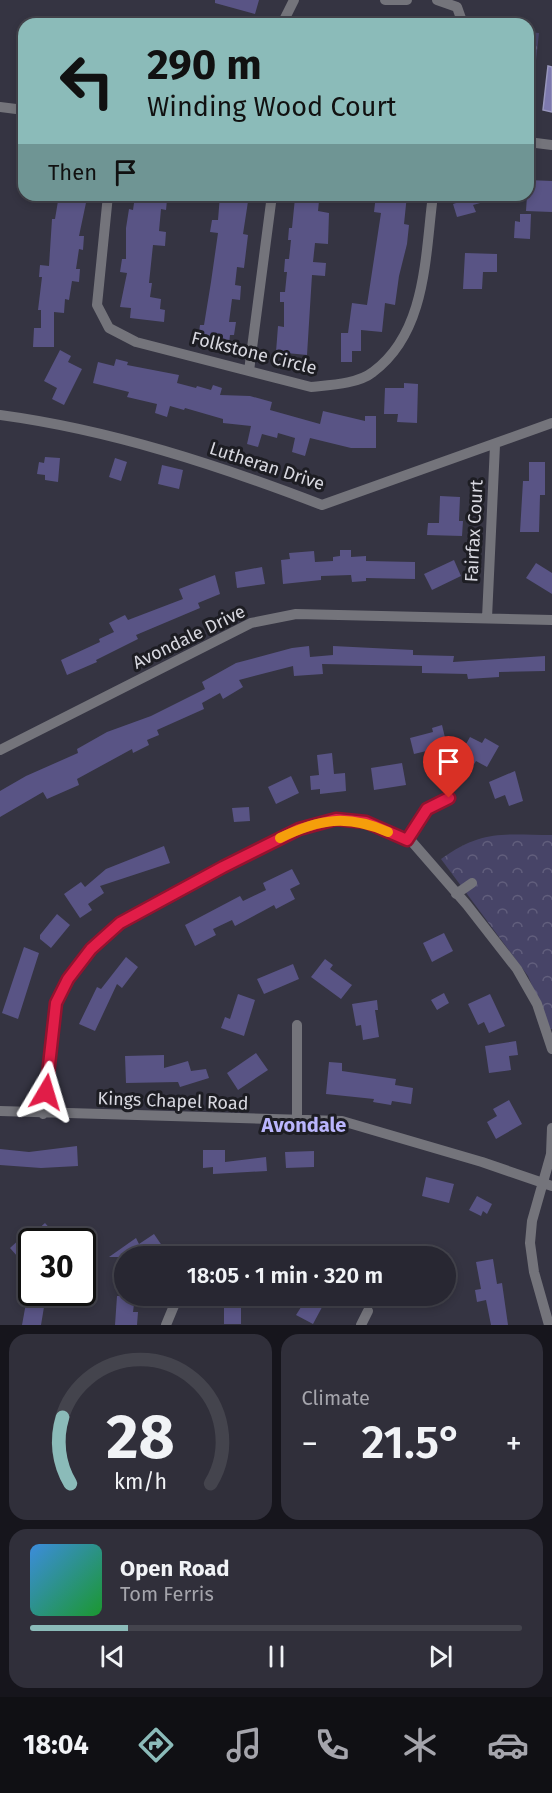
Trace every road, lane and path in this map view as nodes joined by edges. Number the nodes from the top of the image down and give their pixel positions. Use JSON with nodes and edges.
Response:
{"nodes":[{"id":1,"x":294,"y":0,"type":"edge"},
{"id":2,"x":385,"y":0,"type":"edge"},
{"id":3,"x":407,"y":0,"type":"edge"},
{"id":4,"x":437,"y":0,"type":"edge"},
{"id":5,"x":285,"y":18,"type":"edge"},
{"id":6,"x":461,"y":18,"type":"edge"},
{"id":7,"x":0,"y":107,"type":"edge"},
{"id":8,"x":18,"y":109,"type":"edge"},
{"id":9,"x":534,"y":143,"type":"edge"},
{"id":10,"x":552,"y":145,"type":"edge"},
{"id":11,"x":107,"y":201,"type":"edge"},
{"id":12,"x":271,"y":201,"type":"edge"},
{"id":13,"x":432,"y":201,"type":"edge"},
{"id":14,"x":249,"y":371,"type":"junction"},
{"id":15,"x":0,"y":415,"type":"edge"},
{"id":16,"x":552,"y":423,"type":"edge"},
{"id":17,"x":495,"y":446,"type":"junction"},
{"id":18,"x":487,"y":618,"type":"junction"},
{"id":19,"x":552,"y":620,"type":"edge"},
{"id":20,"x":0,"y":750,"type":"edge"},
{"id":21,"x":449,"y":798,"type":"dead end"},
{"id":22,"x":407,"y":840,"type":"junction"},
{"id":23,"x":472,"y":882,"type":"dead end"},
{"id":24,"x":456,"y":894,"type":"junction"},
{"id":25,"x":297,"y":1025,"type":"dead end"},
{"id":26,"x":552,"y":1049,"type":"edge"},
{"id":27,"x":0,"y":1111,"type":"edge"},
{"id":28,"x":43,"y":1114,"type":"junction"},
{"id":29,"x":297,"y":1121,"type":"junction"},
{"id":30,"x":552,"y":1128,"type":"edge"},
{"id":31,"x":547,"y":1185,"type":"edge"},
{"id":32,"x":174,"y":1306,"type":"edge"},
{"id":33,"x":368,"y":1311,"type":"dead end"},
{"id":34,"x":166,"y":1325,"type":"edge"},
{"id":35,"x":361,"y":1325,"type":"edge"},
{"id":36,"x":549,"y":1325,"type":"edge"}],
"edges":[{"from":1,"to":5,"type":"street"},
{"from":2,"to":3,"type":"street"},
{"from":4,"to":6,"type":"street"},
{"from":7,"to":8,"type":"street"},
{"from":9,"to":10,"type":"street"},
{"from":11,"to":14,"type":"street","name":"Folkstone Circle"},
{"from":12,"to":14,"type":"street"},
{"from":13,"to":14,"type":"street","name":"Folkstone Circle"},
{"from":15,"to":17,"type":"street","name":"Lutheran Drive"},
{"from":16,"to":17,"type":"street","name":"Lutheran Drive"},
{"from":17,"to":18,"type":"street","name":"Fairfax Court"},
{"from":18,"to":19,"type":"street","name":"Avondale Drive"},
{"from":18,"to":20,"type":"street","name":"Avondale Drive"},
{"from":21,"to":22,"type":"street"},
{"from":22,"to":24,"type":"street"},
{"from":22,"to":28,"type":"street"},
{"from":23,"to":24,"type":"street"},
{"from":24,"to":26,"type":"street"},
{"from":25,"to":29,"type":"street"},
{"from":27,"to":28,"type":"street","name":"Kings Chapel Road"},
{"from":28,"to":29,"type":"street","name":"Kings Chapel Road"},
{"from":29,"to":31,"type":"street","name":"Kings Chapel Road"},
{"from":30,"to":31,"type":"street"},
{"from":31,"to":36,"type":"street"},
{"from":32,"to":34,"type":"street"},
{"from":33,"to":35,"type":"street"}]}
